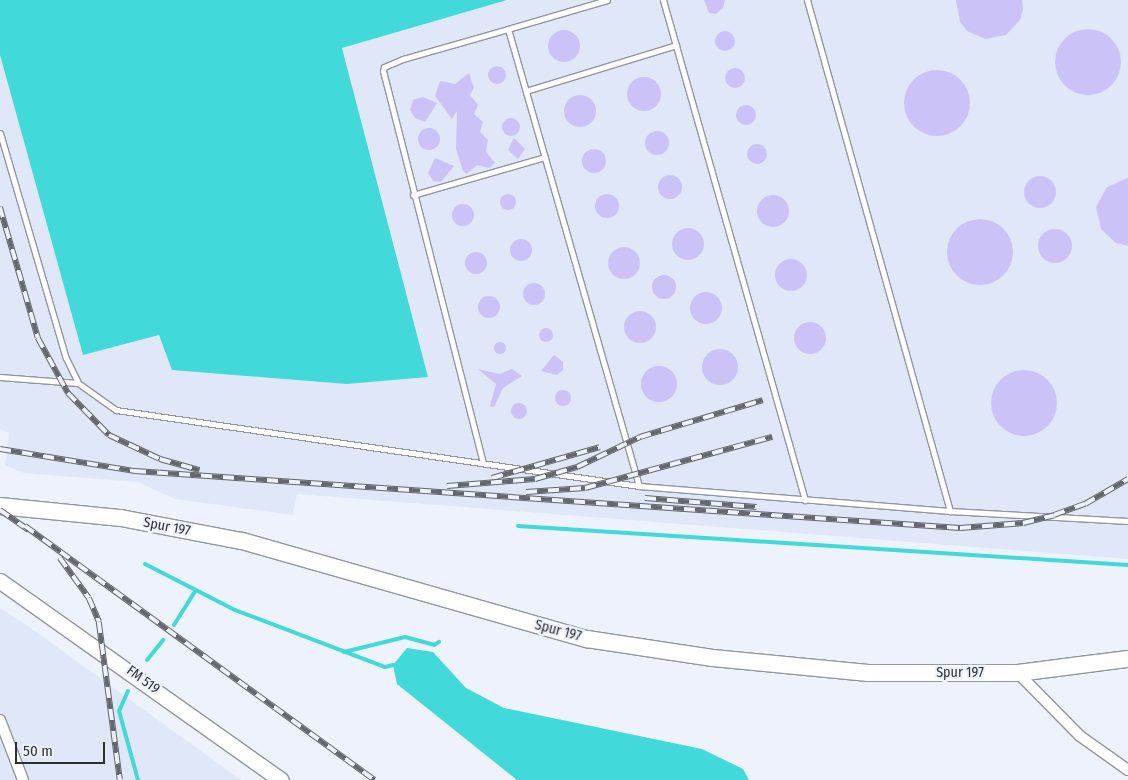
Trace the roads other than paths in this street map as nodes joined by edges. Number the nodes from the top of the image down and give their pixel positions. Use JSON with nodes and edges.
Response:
{"nodes":[{"id":1,"x":607,"y":0,"type":"edge"},
{"id":2,"x":663,"y":0,"type":"edge"},
{"id":3,"x":807,"y":0,"type":"edge"},
{"id":4,"x":508,"y":29,"type":"junction"},
{"id":5,"x":676,"y":45,"type":"junction"},
{"id":6,"x":526,"y":91,"type":"junction"},
{"id":7,"x":0,"y":133,"type":"edge"},
{"id":8,"x":545,"y":157,"type":"junction"},
{"id":9,"x":413,"y":196,"type":"junction"},
{"id":10,"x":0,"y":377,"type":"edge"},
{"id":11,"x":78,"y":383,"type":"junction"},
{"id":12,"x":483,"y":463,"type":"junction"},
{"id":13,"x":638,"y":486,"type":"junction"},
{"id":14,"x":804,"y":500,"type":"junction"},
{"id":15,"x":0,"y":506,"type":"edge"},
{"id":16,"x":25,"y":508,"type":"junction"},
{"id":17,"x":950,"y":512,"type":"junction"},
{"id":18,"x":0,"y":514,"type":"edge"},
{"id":19,"x":1128,"y":521,"type":"edge"},
{"id":20,"x":1,"y":580,"type":"edge"},
{"id":21,"x":1128,"y":659,"type":"edge"},
{"id":22,"x":1018,"y":673,"type":"junction"},
{"id":23,"x":0,"y":720,"type":"edge"},
{"id":24,"x":1128,"y":770,"type":"edge"},
{"id":25,"x":23,"y":780,"type":"edge"},
{"id":26,"x":282,"y":780,"type":"edge"}],
"edges":[{"from":1,"to":4,"type":"lane"},
{"from":2,"to":5,"type":"lane"},
{"from":3,"to":17,"type":"lane"},
{"from":4,"to":6,"type":"lane"},
{"from":4,"to":9,"type":"lane"},
{"from":5,"to":6,"type":"lane"},
{"from":5,"to":14,"type":"lane"},
{"from":6,"to":8,"type":"lane"},
{"from":7,"to":11,"type":"lane"},
{"from":8,"to":9,"type":"lane"},
{"from":8,"to":13,"type":"lane"},
{"from":9,"to":12,"type":"lane"},
{"from":10,"to":11,"type":"lane"},
{"from":11,"to":12,"type":"lane"},
{"from":12,"to":13,"type":"lane"},
{"from":13,"to":14,"type":"lane"},
{"from":14,"to":17,"type":"lane"},
{"from":15,"to":16,"type":"main road","name":"Spur 197"},
{"from":16,"to":18,"type":"main road"},
{"from":16,"to":22,"type":"main road","name":"Spur 197"},
{"from":17,"to":19,"type":"lane"},
{"from":20,"to":26,"type":"main road","name":"FM 519","number":"FM 519"},
{"from":21,"to":22,"type":"main road","name":"Spur 197"},
{"from":22,"to":24,"type":"street"},
{"from":23,"to":25,"type":"street"}]}
